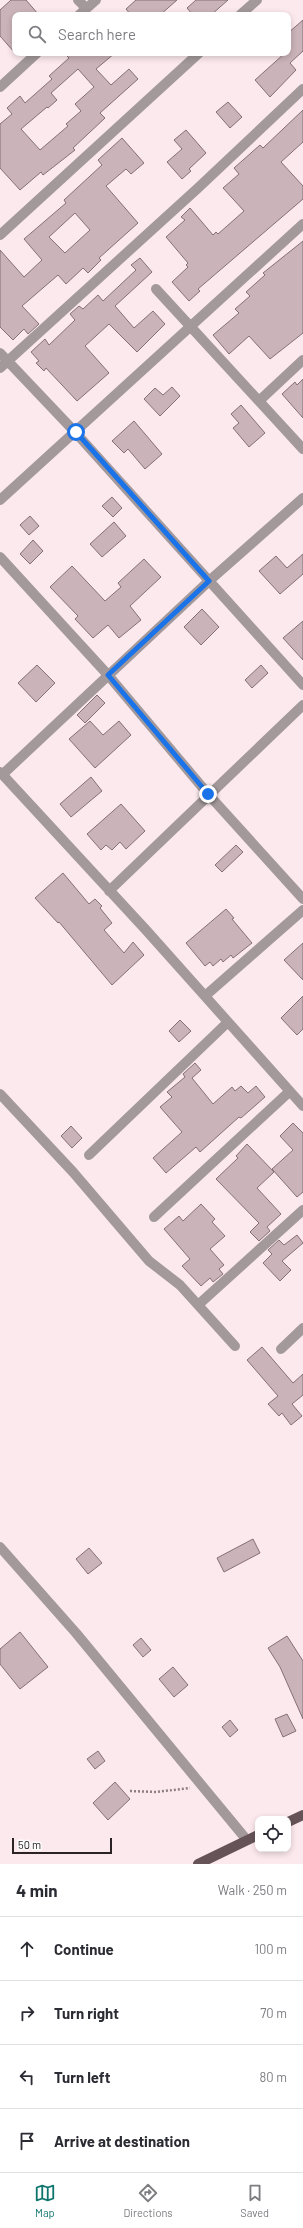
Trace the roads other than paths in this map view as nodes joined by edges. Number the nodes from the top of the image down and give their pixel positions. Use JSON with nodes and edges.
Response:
{"nodes":[{"id":1,"x":78,"y":0,"type":"edge"},
{"id":2,"x":96,"y":0,"type":"edge"},
{"id":3,"x":257,"y":0,"type":"edge"},
{"id":4,"x":82,"y":12,"type":"edge"},
{"id":5,"x":243,"y":12,"type":"edge"},
{"id":6,"x":34,"y":56,"type":"edge"},
{"id":7,"x":196,"y":56,"type":"edge"},
{"id":8,"x":0,"y":87,"type":"edge"},
{"id":9,"x":303,"y":89,"type":"edge"},
{"id":10,"x":303,"y":224,"type":"edge"},
{"id":11,"x":0,"y":235,"type":"edge"},
{"id":12,"x":156,"y":288,"type":"dead end"},
{"id":13,"x":191,"y":327,"type":"junction"},
{"id":14,"x":0,"y":353,"type":"edge"},
{"id":15,"x":303,"y":360,"type":"edge"},
{"id":16,"x":4,"y":365,"type":"edge"},
{"id":17,"x":259,"y":401,"type":"junction"},
{"id":18,"x":76,"y":432,"type":"junction"},
{"id":19,"x":303,"y":449,"type":"edge"},
{"id":20,"x":303,"y":498,"type":"edge"},
{"id":21,"x":0,"y":500,"type":"edge"},
{"id":22,"x":0,"y":557,"type":"edge"},
{"id":23,"x":209,"y":581,"type":"junction"},
{"id":24,"x":108,"y":675,"type":"junction"},
{"id":25,"x":303,"y":685,"type":"edge"},
{"id":26,"x":303,"y":705,"type":"edge"},
{"id":27,"x":2,"y":773,"type":"edge"},
{"id":28,"x":208,"y":794,"type":"junction"},
{"id":29,"x":109,"y":890,"type":"junction"},
{"id":30,"x":303,"y":899,"type":"edge"},
{"id":31,"x":303,"y":910,"type":"edge"},
{"id":32,"x":205,"y":996,"type":"junction"},
{"id":33,"x":228,"y":1022,"type":"junction"},
{"id":34,"x":289,"y":1092,"type":"junction"},
{"id":35,"x":0,"y":1094,"type":"edge"},
{"id":36,"x":303,"y":1106,"type":"edge"},
{"id":37,"x":89,"y":1155,"type":"dead end"},
{"id":38,"x":303,"y":1210,"type":"edge"},
{"id":39,"x":154,"y":1217,"type":"dead end"},
{"id":40,"x":198,"y":1306,"type":"junction"},
{"id":41,"x":303,"y":1328,"type":"edge"},
{"id":42,"x":235,"y":1346,"type":"dead end"},
{"id":43,"x":281,"y":1349,"type":"dead end"},
{"id":44,"x":0,"y":1547,"type":"edge"},
{"id":45,"x":303,"y":1815,"type":"edge"},
{"id":46,"x":291,"y":1821,"type":"edge"},
{"id":47,"x":255,"y":1836,"type":"edge"},
{"id":48,"x":246,"y":1839,"type":"junction"},
{"id":49,"x":198,"y":1864,"type":"edge"}],
"edges":[{"from":1,"to":4,"type":"street"},
{"from":2,"to":4,"type":"street"},
{"from":3,"to":5,"type":"street"},
{"from":6,"to":8,"type":"street"},
{"from":7,"to":11,"type":"street"},
{"from":9,"to":16,"type":"street"},
{"from":10,"to":13,"type":"street"},
{"from":12,"to":13,"type":"street"},
{"from":13,"to":17,"type":"street"},
{"from":13,"to":18,"type":"street"},
{"from":14,"to":16,"type":"street"},
{"from":15,"to":17,"type":"street"},
{"from":16,"to":18,"type":"street"},
{"from":17,"to":19,"type":"street"},
{"from":18,"to":21,"type":"street"},
{"from":18,"to":23,"type":"street"},
{"from":20,"to":23,"type":"street"},
{"from":22,"to":24,"type":"street"},
{"from":23,"to":24,"type":"street"},
{"from":23,"to":25,"type":"street"},
{"from":24,"to":27,"type":"street"},
{"from":24,"to":28,"type":"street"},
{"from":26,"to":28,"type":"street"},
{"from":27,"to":29,"type":"street"},
{"from":28,"to":29,"type":"street"},
{"from":28,"to":30,"type":"street"},
{"from":29,"to":32,"type":"street"},
{"from":31,"to":32,"type":"street"},
{"from":32,"to":33,"type":"street"},
{"from":33,"to":34,"type":"street"},
{"from":33,"to":37,"type":"street"},
{"from":34,"to":36,"type":"street"},
{"from":34,"to":39,"type":"street"},
{"from":35,"to":40,"type":"street"},
{"from":38,"to":40,"type":"street"},
{"from":40,"to":42,"type":"street"},
{"from":41,"to":43,"type":"street"},
{"from":44,"to":48,"type":"street"},
{"from":45,"to":46,"type":"main road"},
{"from":47,"to":48,"type":"main road"},
{"from":48,"to":49,"type":"main road"}]}
